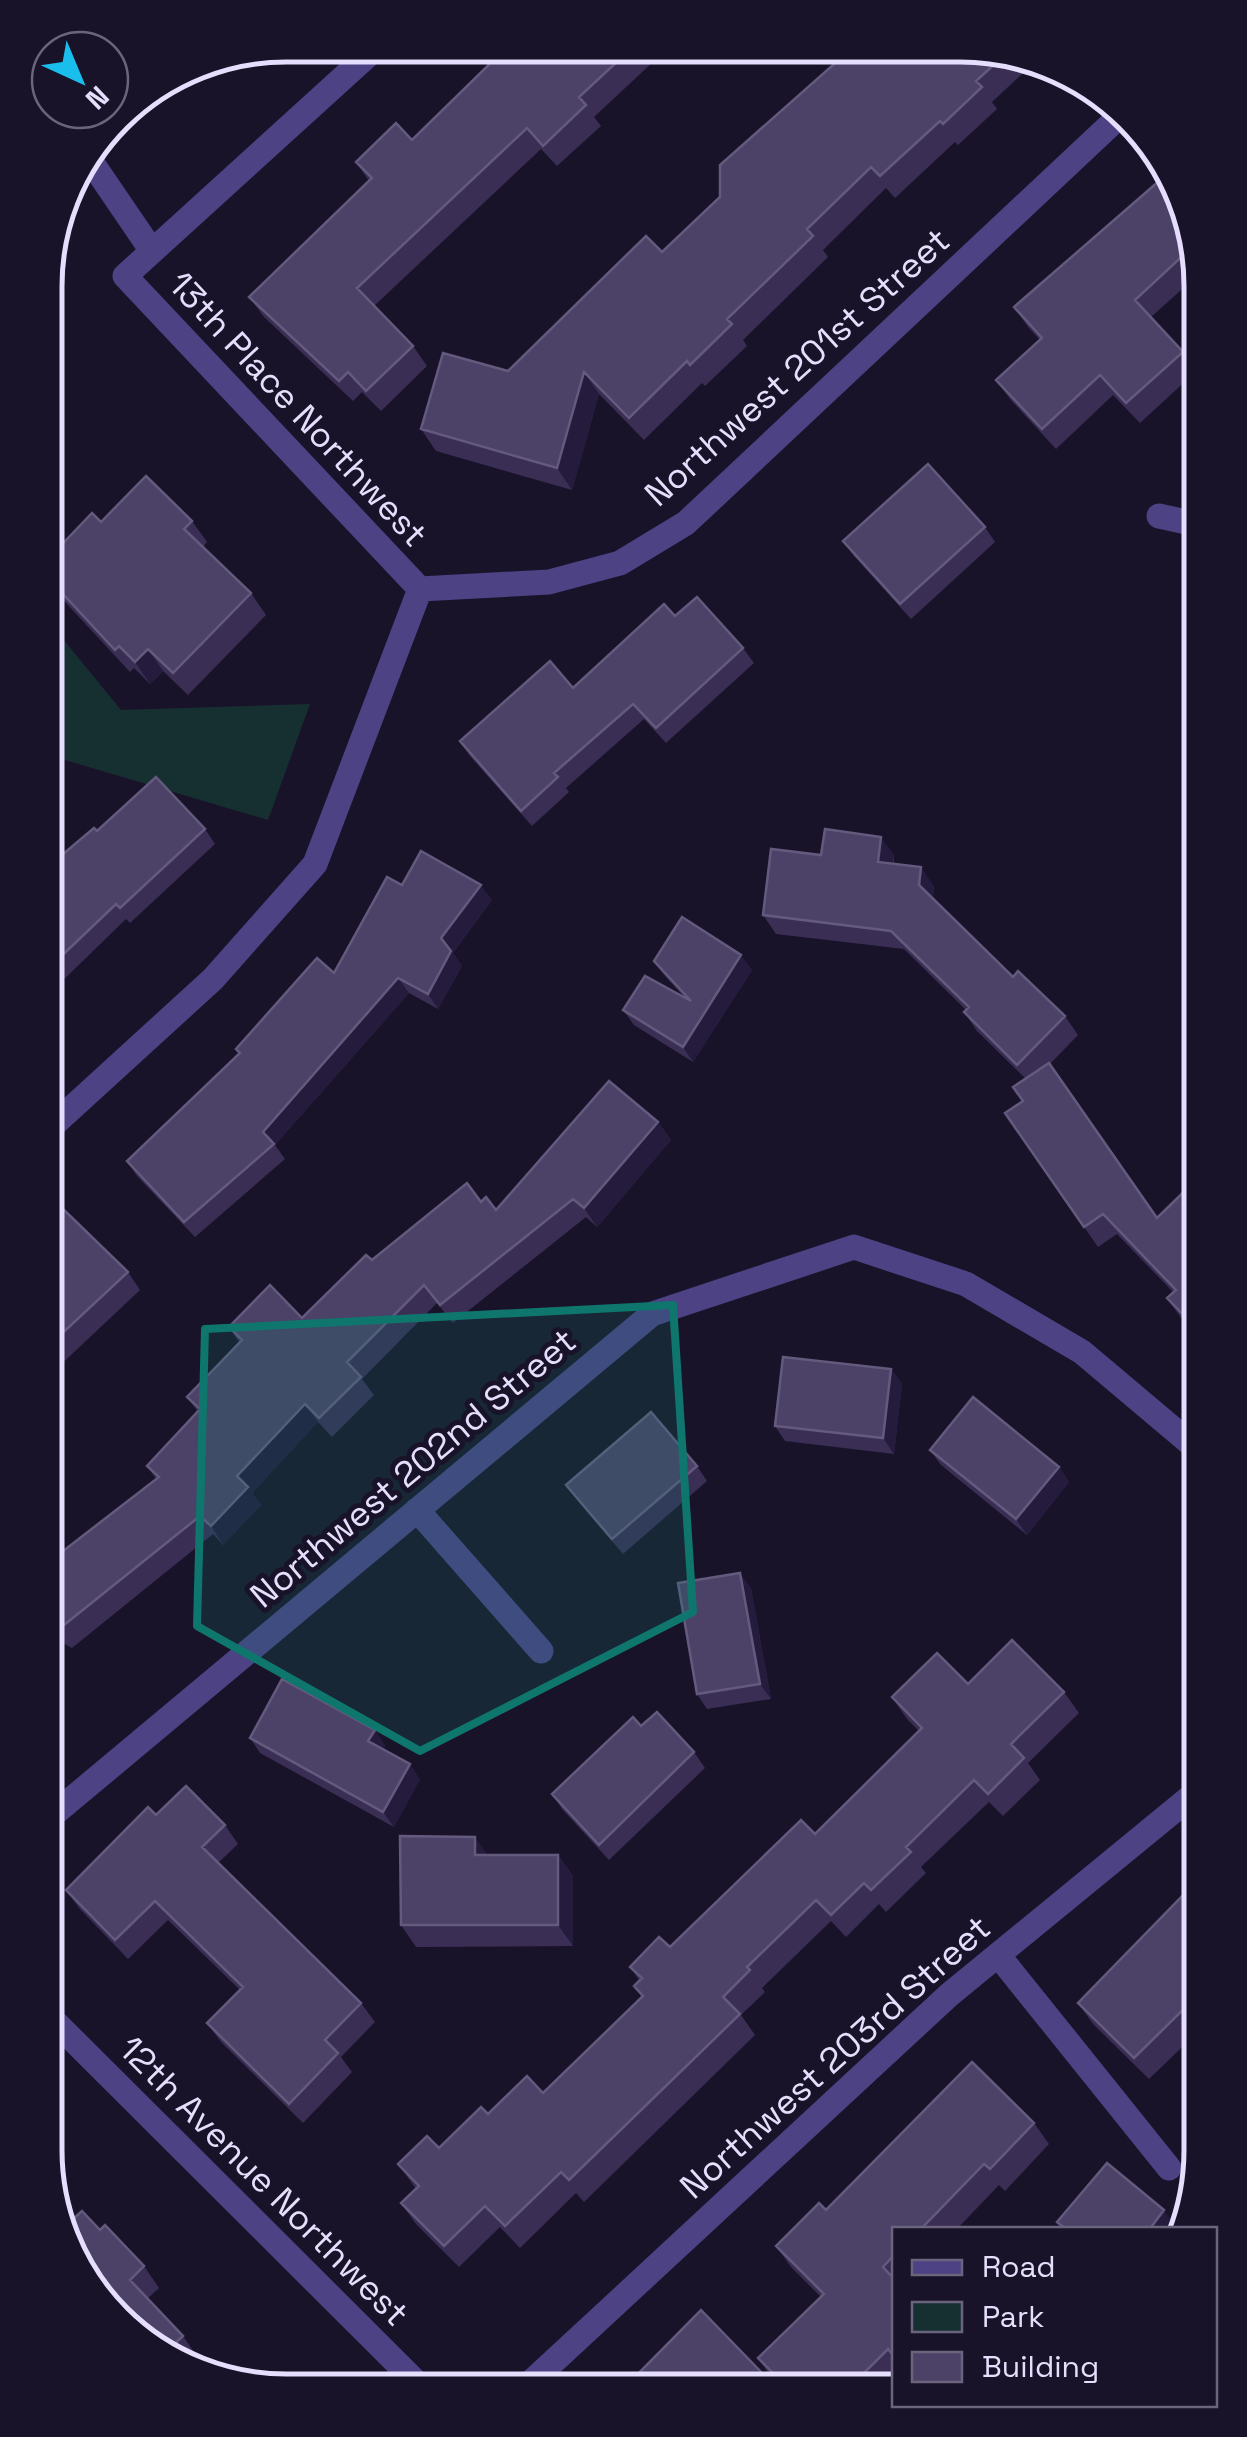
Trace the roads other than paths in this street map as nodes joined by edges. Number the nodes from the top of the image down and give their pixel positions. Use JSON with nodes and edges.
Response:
{"nodes":[{"id":1,"x":360,"y":62,"type":"edge"},
{"id":2,"x":1113,"y":123,"type":"edge"},
{"id":3,"x":96,"y":169,"type":"edge"},
{"id":4,"x":152,"y":251,"type":"junction"},
{"id":5,"x":1159,"y":516,"type":"dead end"},
{"id":6,"x":1184,"y":521,"type":"edge"},
{"id":7,"x":420,"y":589,"type":"junction"},
{"id":8,"x":63,"y":1116,"type":"edge"},
{"id":9,"x":1184,"y":1438,"type":"edge"},
{"id":10,"x":417,"y":1510,"type":"junction"},
{"id":11,"x":541,"y":1651,"type":"dead end"},
{"id":12,"x":1184,"y":1802,"type":"edge"},
{"id":13,"x":62,"y":1808,"type":"edge"},
{"id":14,"x":998,"y":1954,"type":"junction"},
{"id":15,"x":62,"y":2030,"type":"edge"},
{"id":16,"x":1169,"y":2168,"type":"dead end"},
{"id":17,"x":408,"y":2374,"type":"edge"},
{"id":18,"x":540,"y":2374,"type":"edge"}],
"edges":[{"from":1,"to":4,"type":"street"},
{"from":2,"to":7,"type":"street","name":"Northwest 201st Street"},
{"from":3,"to":4,"type":"street"},
{"from":4,"to":7,"type":"street","name":"13th Place Northwest"},
{"from":5,"to":6,"type":"street"},
{"from":7,"to":8,"type":"street"},
{"from":9,"to":10,"type":"street","name":"Northwest 202nd Street"},
{"from":10,"to":11,"type":"street"},
{"from":10,"to":13,"type":"street","name":"Northwest 202nd Street"},
{"from":12,"to":14,"type":"street","name":"Northwest 203rd Street"},
{"from":14,"to":16,"type":"street"},
{"from":14,"to":18,"type":"street","name":"Northwest 203rd Street"},
{"from":15,"to":17,"type":"street","name":"12th Avenue Northwest"}]}
